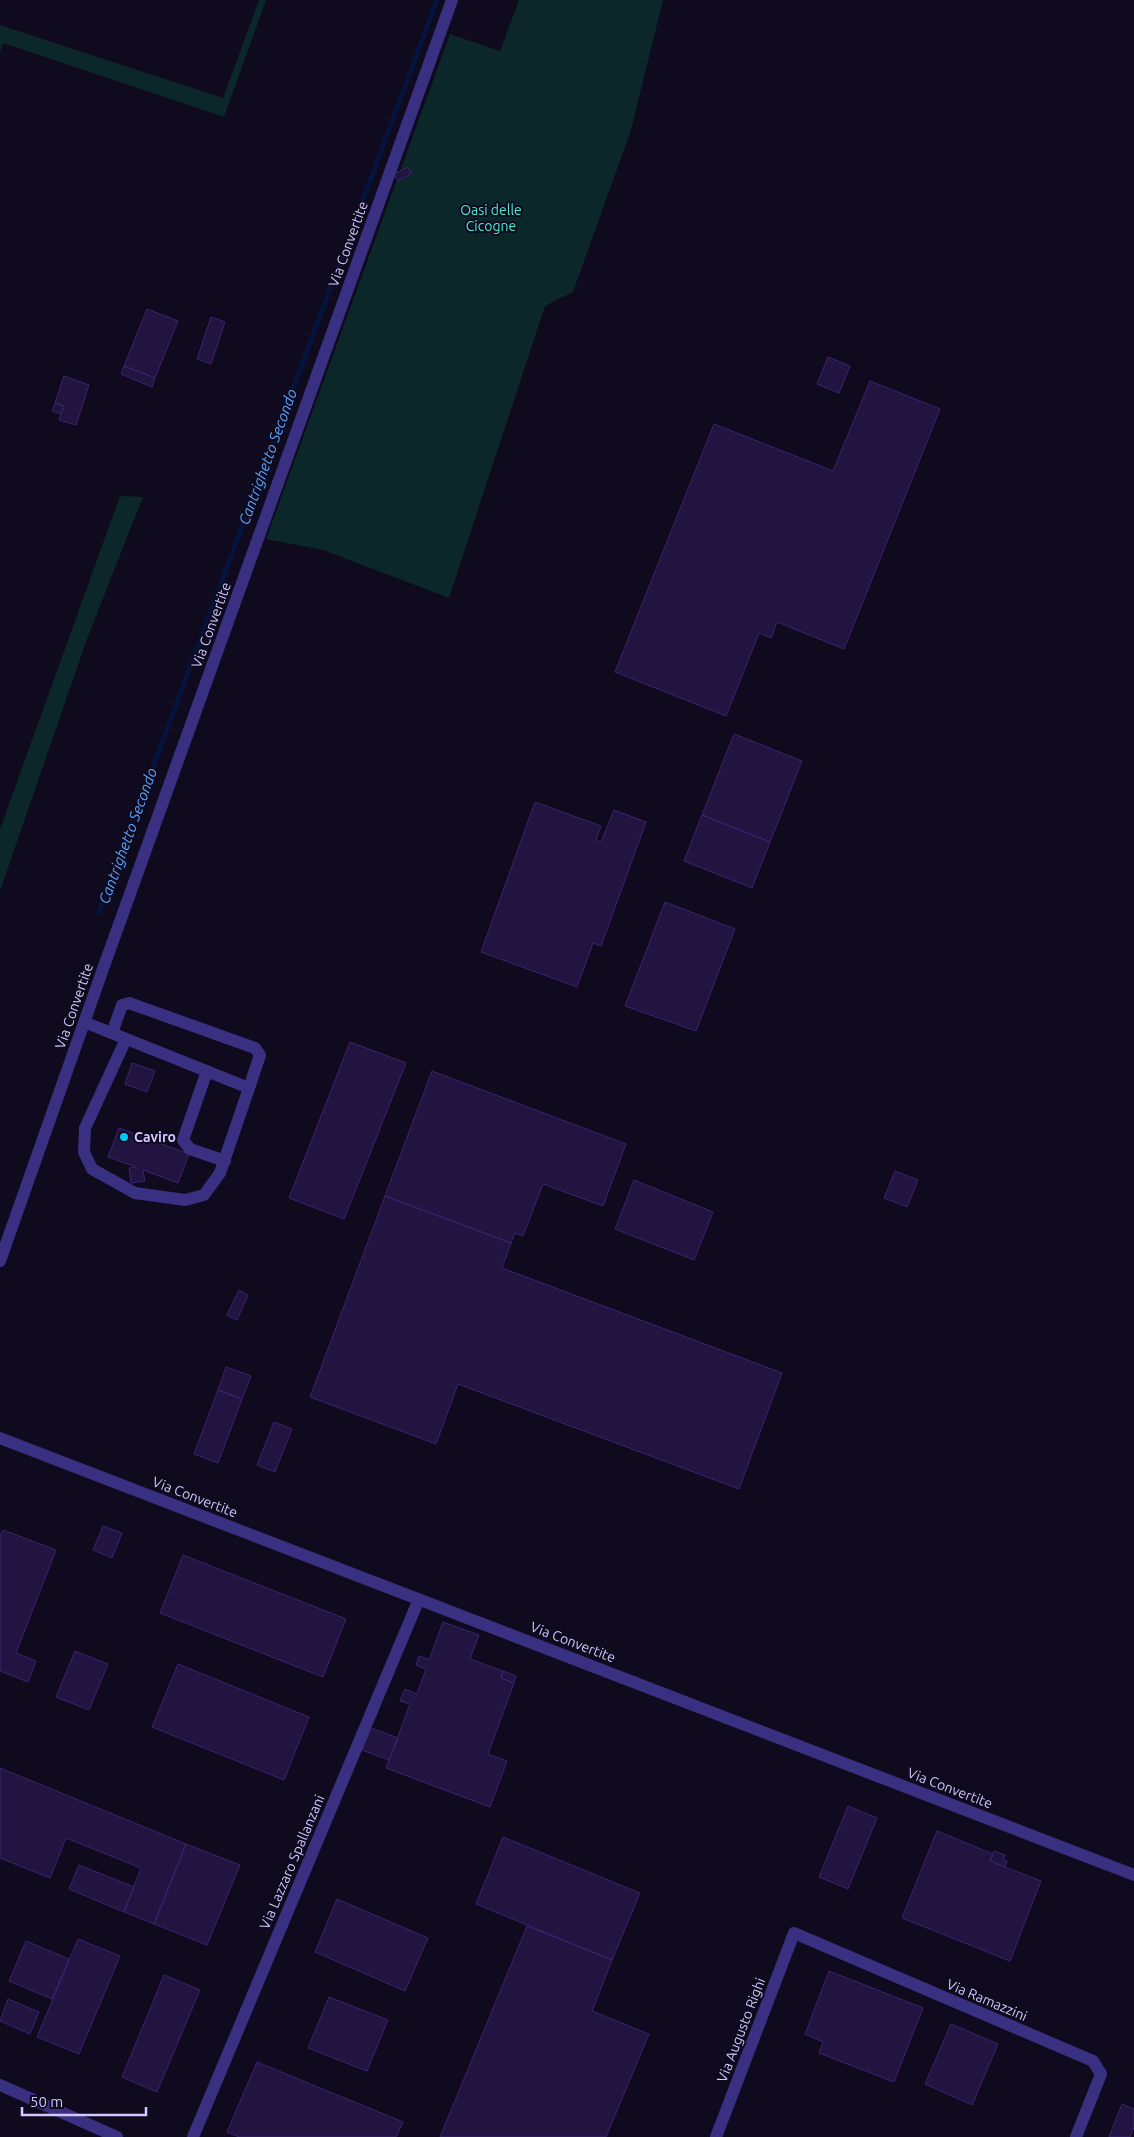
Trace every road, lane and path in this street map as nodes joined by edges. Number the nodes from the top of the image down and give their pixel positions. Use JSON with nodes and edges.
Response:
{"nodes":[{"id":1,"x":452,"y":0,"type":"edge"},
{"id":2,"x":84,"y":1022,"type":"junction"},
{"id":3,"x":112,"y":1033,"type":"junction"},
{"id":4,"x":126,"y":1039,"type":"junction"},
{"id":5,"x":207,"y":1071,"type":"junction"},
{"id":6,"x":249,"y":1088,"type":"junction"},
{"id":7,"x":225,"y":1161,"type":"junction"},
{"id":8,"x":0,"y":1261,"type":"edge"},
{"id":9,"x":0,"y":1438,"type":"edge"},
{"id":10,"x":419,"y":1599,"type":"junction"},
{"id":11,"x":1134,"y":1875,"type":"edge"},
{"id":12,"x":794,"y":1933,"type":"joint"},
{"id":13,"x":0,"y":2085,"type":"edge"},
{"id":14,"x":117,"y":2137,"type":"edge"},
{"id":15,"x":193,"y":2137,"type":"edge"},
{"id":16,"x":716,"y":2137,"type":"edge"},
{"id":17,"x":1076,"y":2137,"type":"edge"}],
"edges":[{"from":1,"to":2,"type":"street","name":"Via Convertite"},
{"from":2,"to":3,"type":"street"},
{"from":2,"to":8,"type":"street","name":"Via Convertite"},
{"from":3,"to":4,"type":"street"},
{"from":3,"to":6,"type":"street"},
{"from":4,"to":5,"type":"street"},
{"from":4,"to":7,"type":"street"},
{"from":5,"to":6,"type":"street"},
{"from":5,"to":7,"type":"street"},
{"from":6,"to":7,"type":"street"},
{"from":9,"to":10,"type":"street","name":"Via Convertite"},
{"from":10,"to":11,"type":"street","name":"Via Convertite"},
{"from":10,"to":15,"type":"street","name":"Via Lazzaro Spallanzani"},
{"from":12,"to":16,"type":"street","name":"Via Augusto Righi"},
{"from":12,"to":17,"type":"street","name":"Via Ramazzini"},
{"from":13,"to":14,"type":"street"}]}
